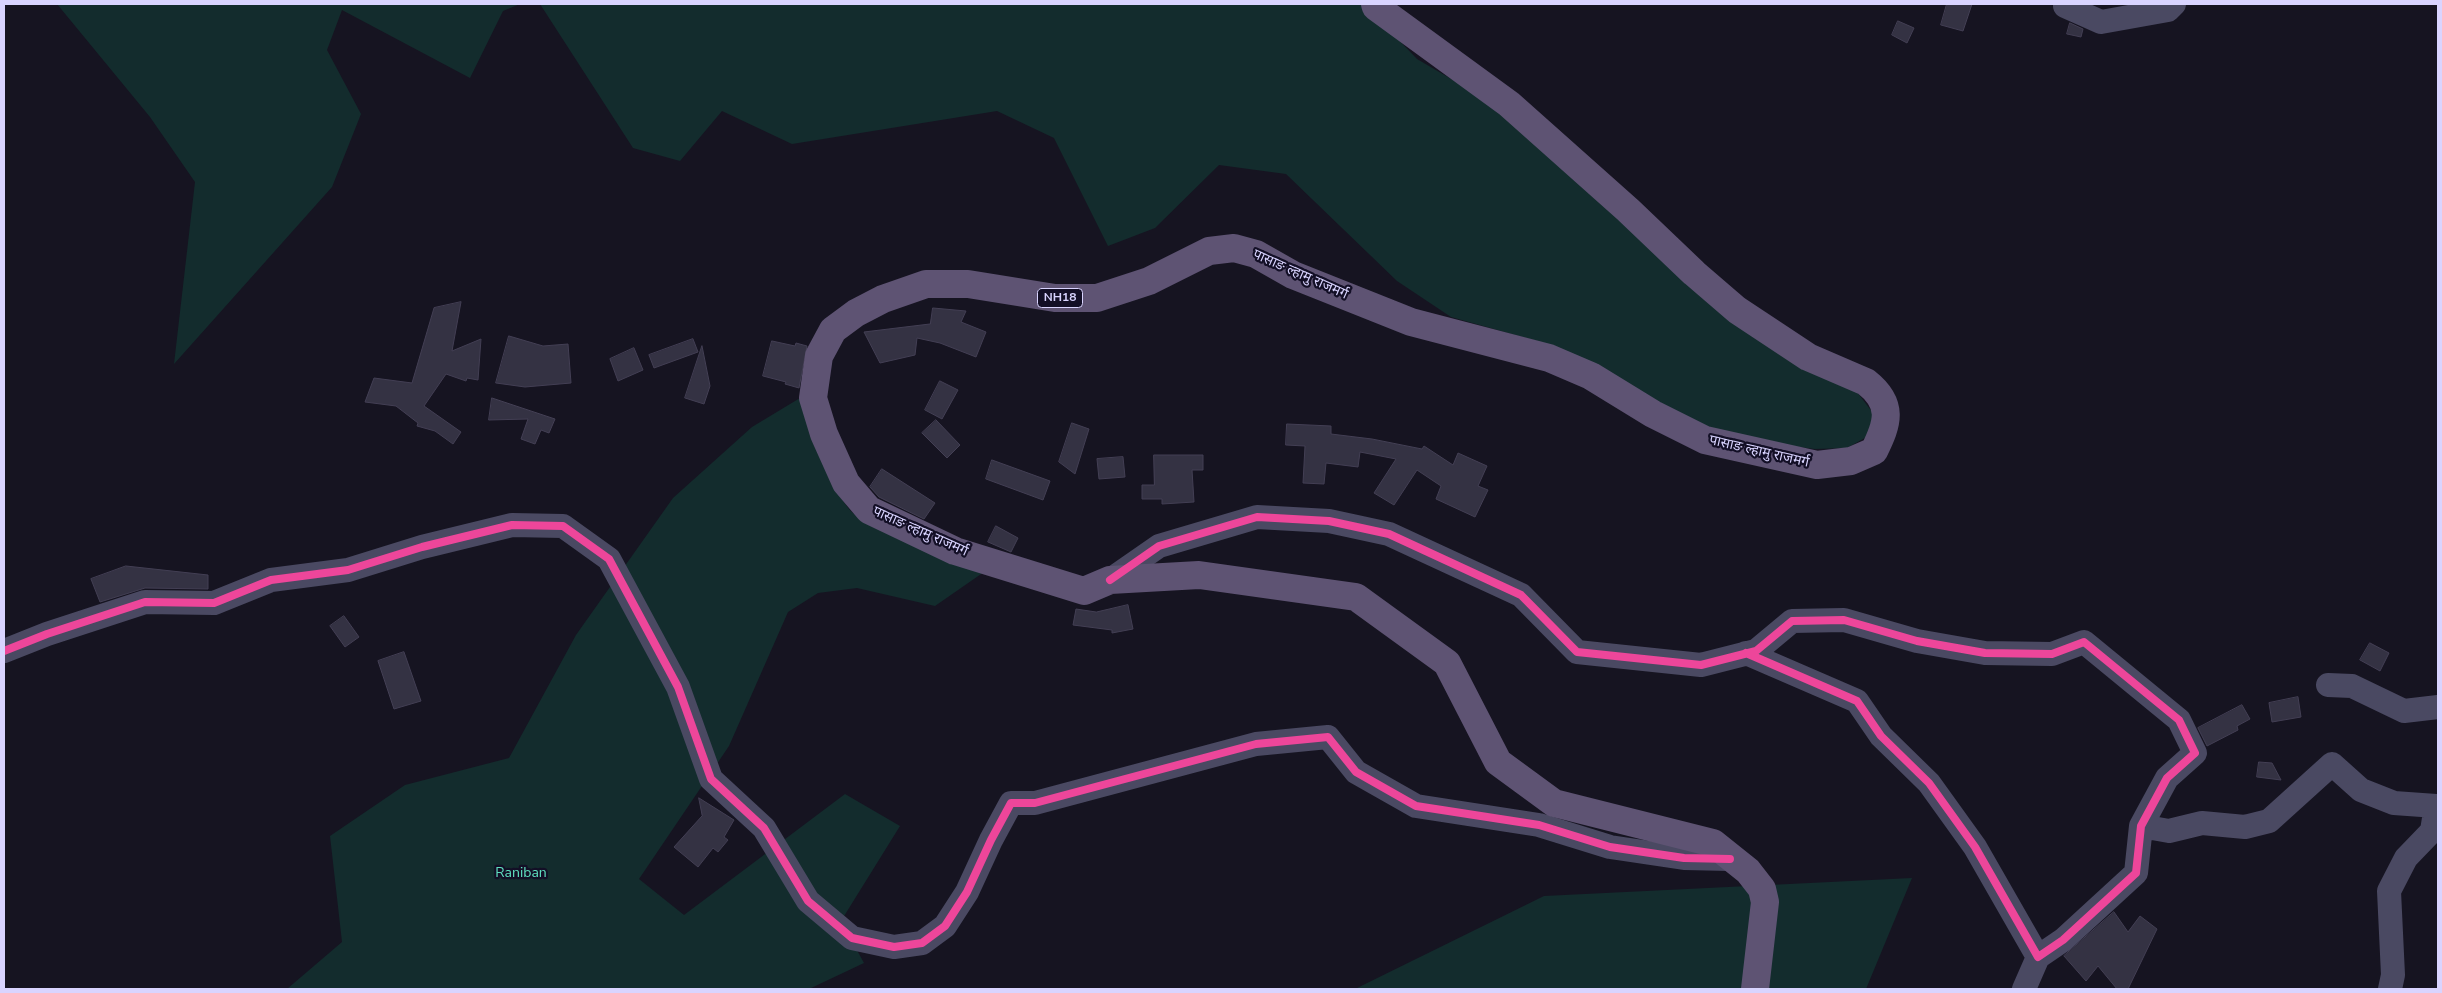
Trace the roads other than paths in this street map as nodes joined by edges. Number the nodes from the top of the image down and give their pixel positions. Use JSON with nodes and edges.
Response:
{"nodes":[{"id":1,"x":1375,"y":4,"type":"edge"},
{"id":2,"x":2174,"y":4,"type":"edge"},
{"id":3,"x":2065,"y":6,"type":"dead end"},
{"id":4,"x":1110,"y":580,"type":"junction"},
{"id":5,"x":4,"y":651,"type":"edge"},
{"id":6,"x":1746,"y":653,"type":"junction"},
{"id":7,"x":2328,"y":685,"type":"dead end"},
{"id":8,"x":2438,"y":707,"type":"edge"},
{"id":9,"x":2141,"y":826,"type":"junction"},
{"id":10,"x":1730,"y":859,"type":"junction"},
{"id":11,"x":2038,"y":957,"type":"junction"},
{"id":12,"x":1755,"y":989,"type":"edge"},
{"id":13,"x":2024,"y":989,"type":"edge"},
{"id":14,"x":2390,"y":989,"type":"edge"}],
"edges":[{"from":1,"to":4,"type":"main road","name":"पासाङ ल्हामु राजमर्ग","number":"NH18"},
{"from":2,"to":3,"type":"street"},
{"from":4,"to":6,"type":"street"},
{"from":4,"to":10,"type":"main road","name":"पासाङ ल्हामु राजमर्ग","number":"NH18"},
{"from":5,"to":10,"type":"street"},
{"from":6,"to":9,"type":"street"},
{"from":6,"to":11,"type":"street"},
{"from":7,"to":8,"type":"street"},
{"from":9,"to":11,"type":"street"},
{"from":9,"to":14,"type":"street"},
{"from":10,"to":12,"type":"main road","name":"पासाङ ल्हामु राजमर्ग","number":"NH18"},
{"from":11,"to":13,"type":"street"}]}
